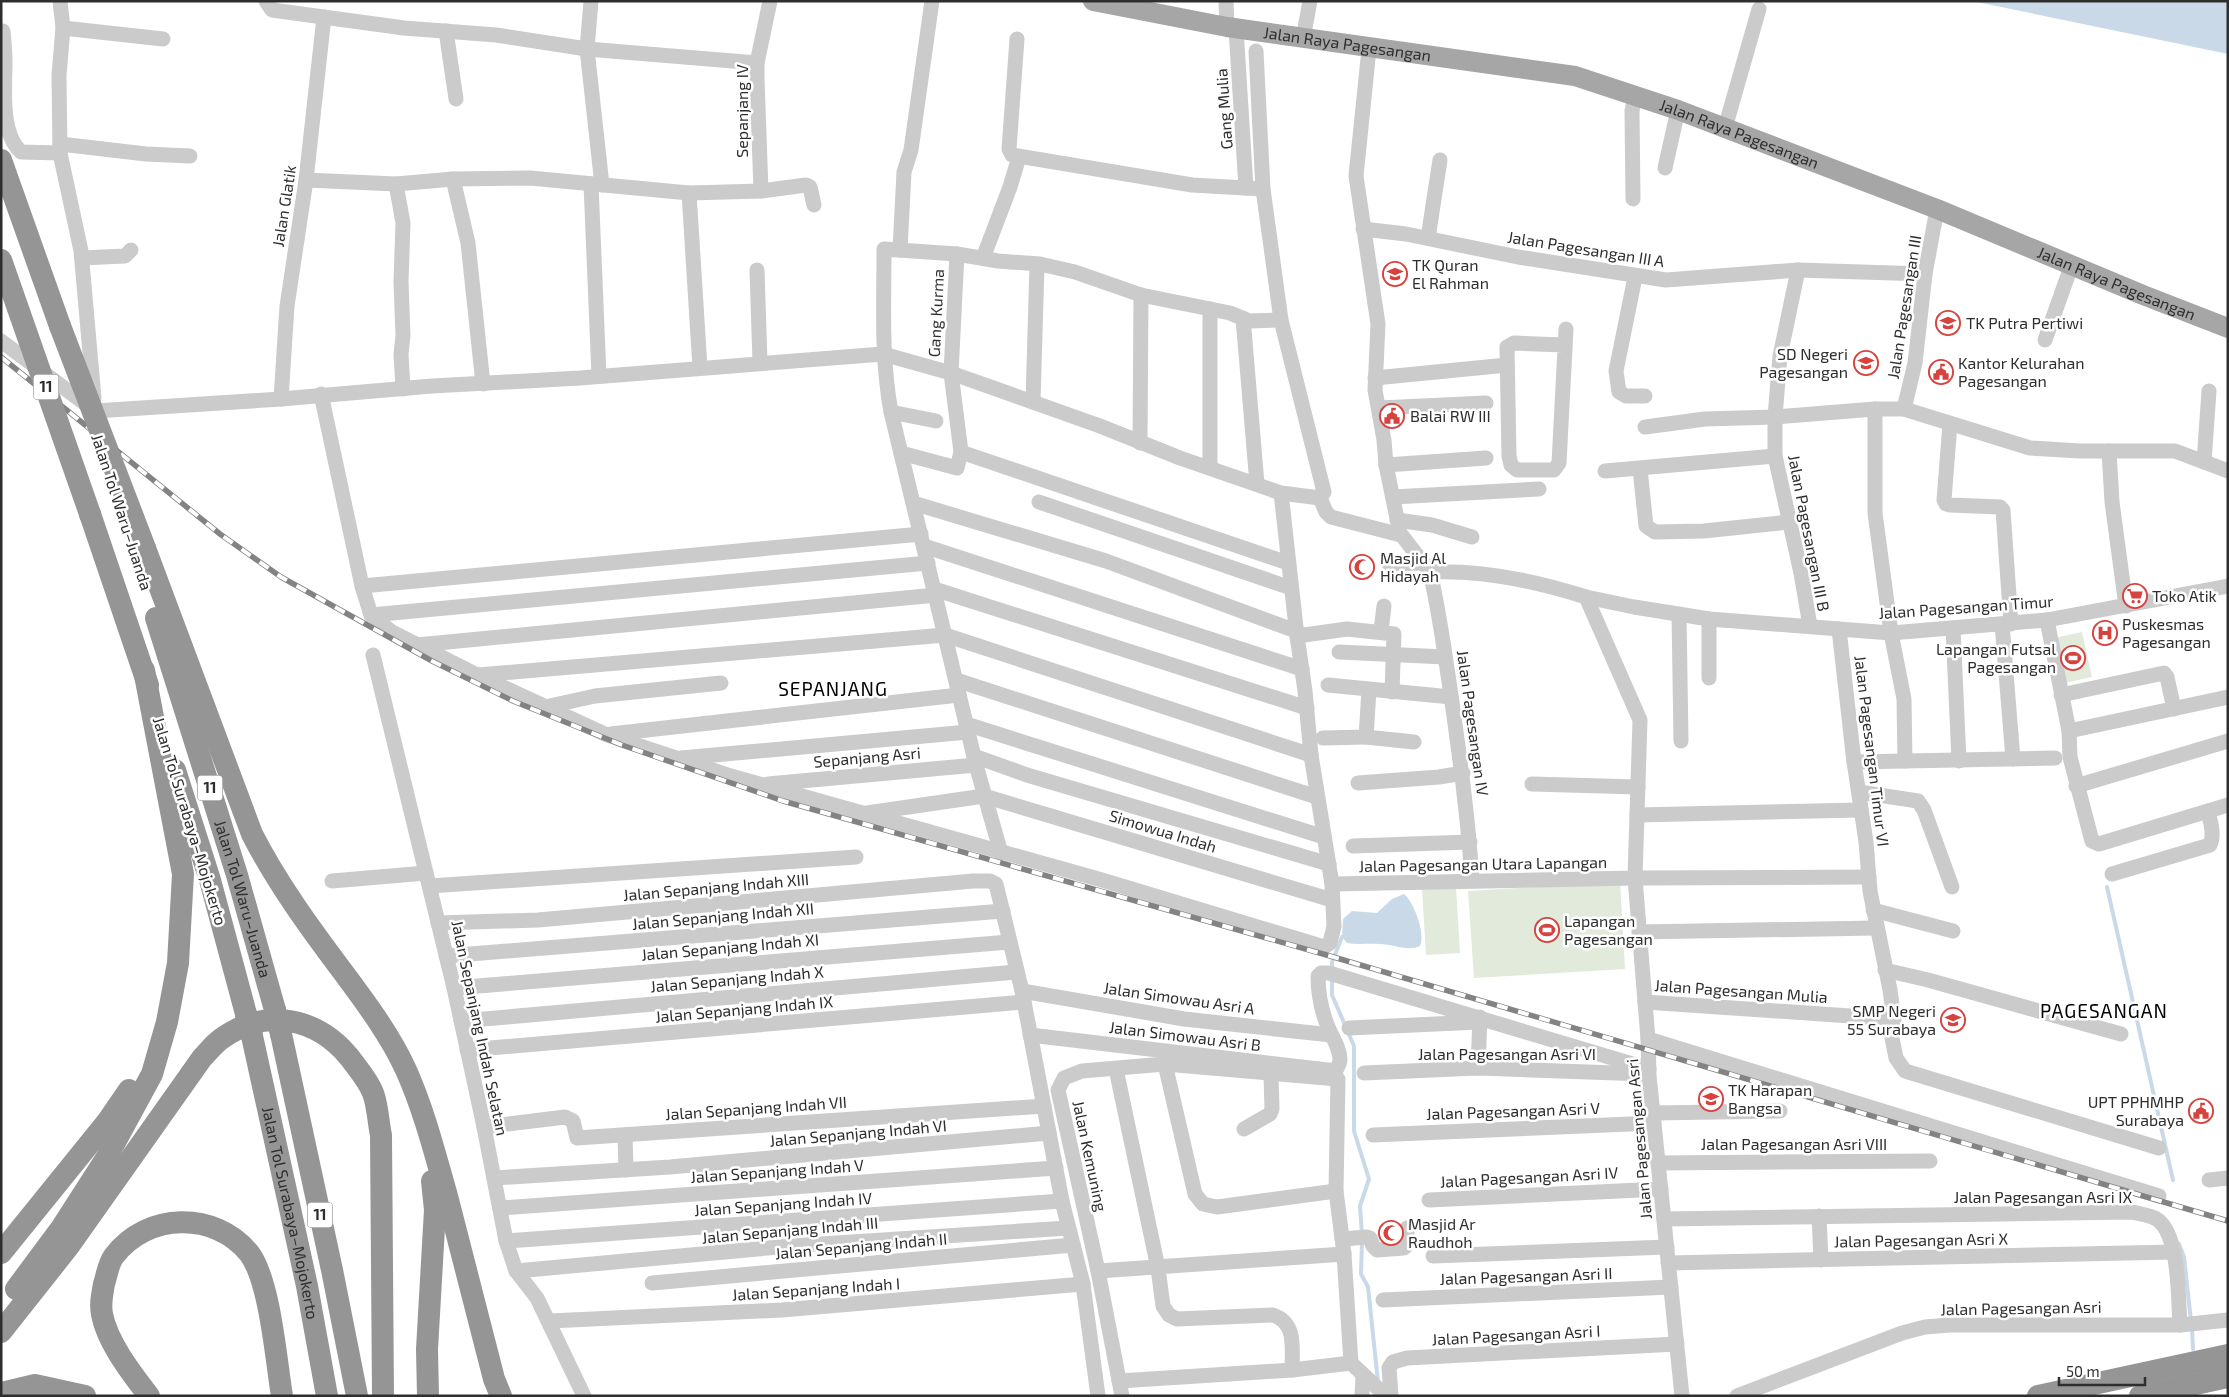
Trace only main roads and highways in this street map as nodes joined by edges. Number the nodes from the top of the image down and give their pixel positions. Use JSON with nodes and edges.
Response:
{"nodes":[{"id":1,"x":1093,"y":1,"type":"edge"},
{"id":2,"x":1,"y":160,"type":"edge"},
{"id":3,"x":1,"y":260,"type":"edge"},
{"id":4,"x":2228,"y":328,"type":"edge"},
{"id":5,"x":138,"y":545,"type":"junction"},
{"id":6,"x":144,"y":670,"type":"junction"},
{"id":7,"x":167,"y":1022,"type":"junction"},
{"id":8,"x":421,"y":1109,"type":"junction"},
{"id":9,"x":1,"y":1253,"type":"edge"},
{"id":10,"x":1,"y":1308,"type":"edge"},
{"id":11,"x":1,"y":1332,"type":"edge"},
{"id":12,"x":2228,"y":1355,"type":"edge"},
{"id":13,"x":2228,"y":1377,"type":"edge"},
{"id":14,"x":1,"y":1393,"type":"edge"},
{"id":15,"x":84,"y":1396,"type":"edge"},
{"id":16,"x":149,"y":1396,"type":"edge"},
{"id":17,"x":282,"y":1396,"type":"edge"},
{"id":18,"x":327,"y":1396,"type":"edge"},
{"id":19,"x":357,"y":1396,"type":"edge"},
{"id":20,"x":383,"y":1396,"type":"edge"},
{"id":21,"x":428,"y":1396,"type":"edge"},
{"id":22,"x":501,"y":1396,"type":"edge"},
{"id":23,"x":2038,"y":1396,"type":"edge"},
{"id":24,"x":2140,"y":1396,"type":"edge"}],
"edges":[{"from":1,"to":4,"type":"main road","name":"Jalan Raya Pagesangan"},
{"from":2,"to":5,"type":"highway","name":"Jalan Tol Waru–Juanda","number":"11","bridge":true},
{"from":3,"to":6,"type":"highway","name":"Jalan Tol Surabaya–Mojokerto","number":"11","bridge":true},
{"from":5,"to":8,"type":"highway"},
{"from":5,"to":19,"type":"highway","name":"Jalan Tol Waru–Juanda","number":"11","bridge":true},
{"from":6,"to":7,"type":"highway"},
{"from":6,"to":18,"type":"highway","name":"Jalan Tol Surabaya–Mojokerto","number":"11","bridge":true},
{"from":7,"to":9,"type":"highway"},
{"from":7,"to":10,"type":"highway"},
{"from":8,"to":21,"type":"highway"},
{"from":8,"to":22,"type":"highway"},
{"from":11,"to":20,"type":"highway"},
{"from":12,"to":23,"type":"highway"},
{"from":13,"to":24,"type":"highway"},
{"from":14,"to":15,"type":"highway"},
{"from":16,"to":17,"type":"highway"}]}
